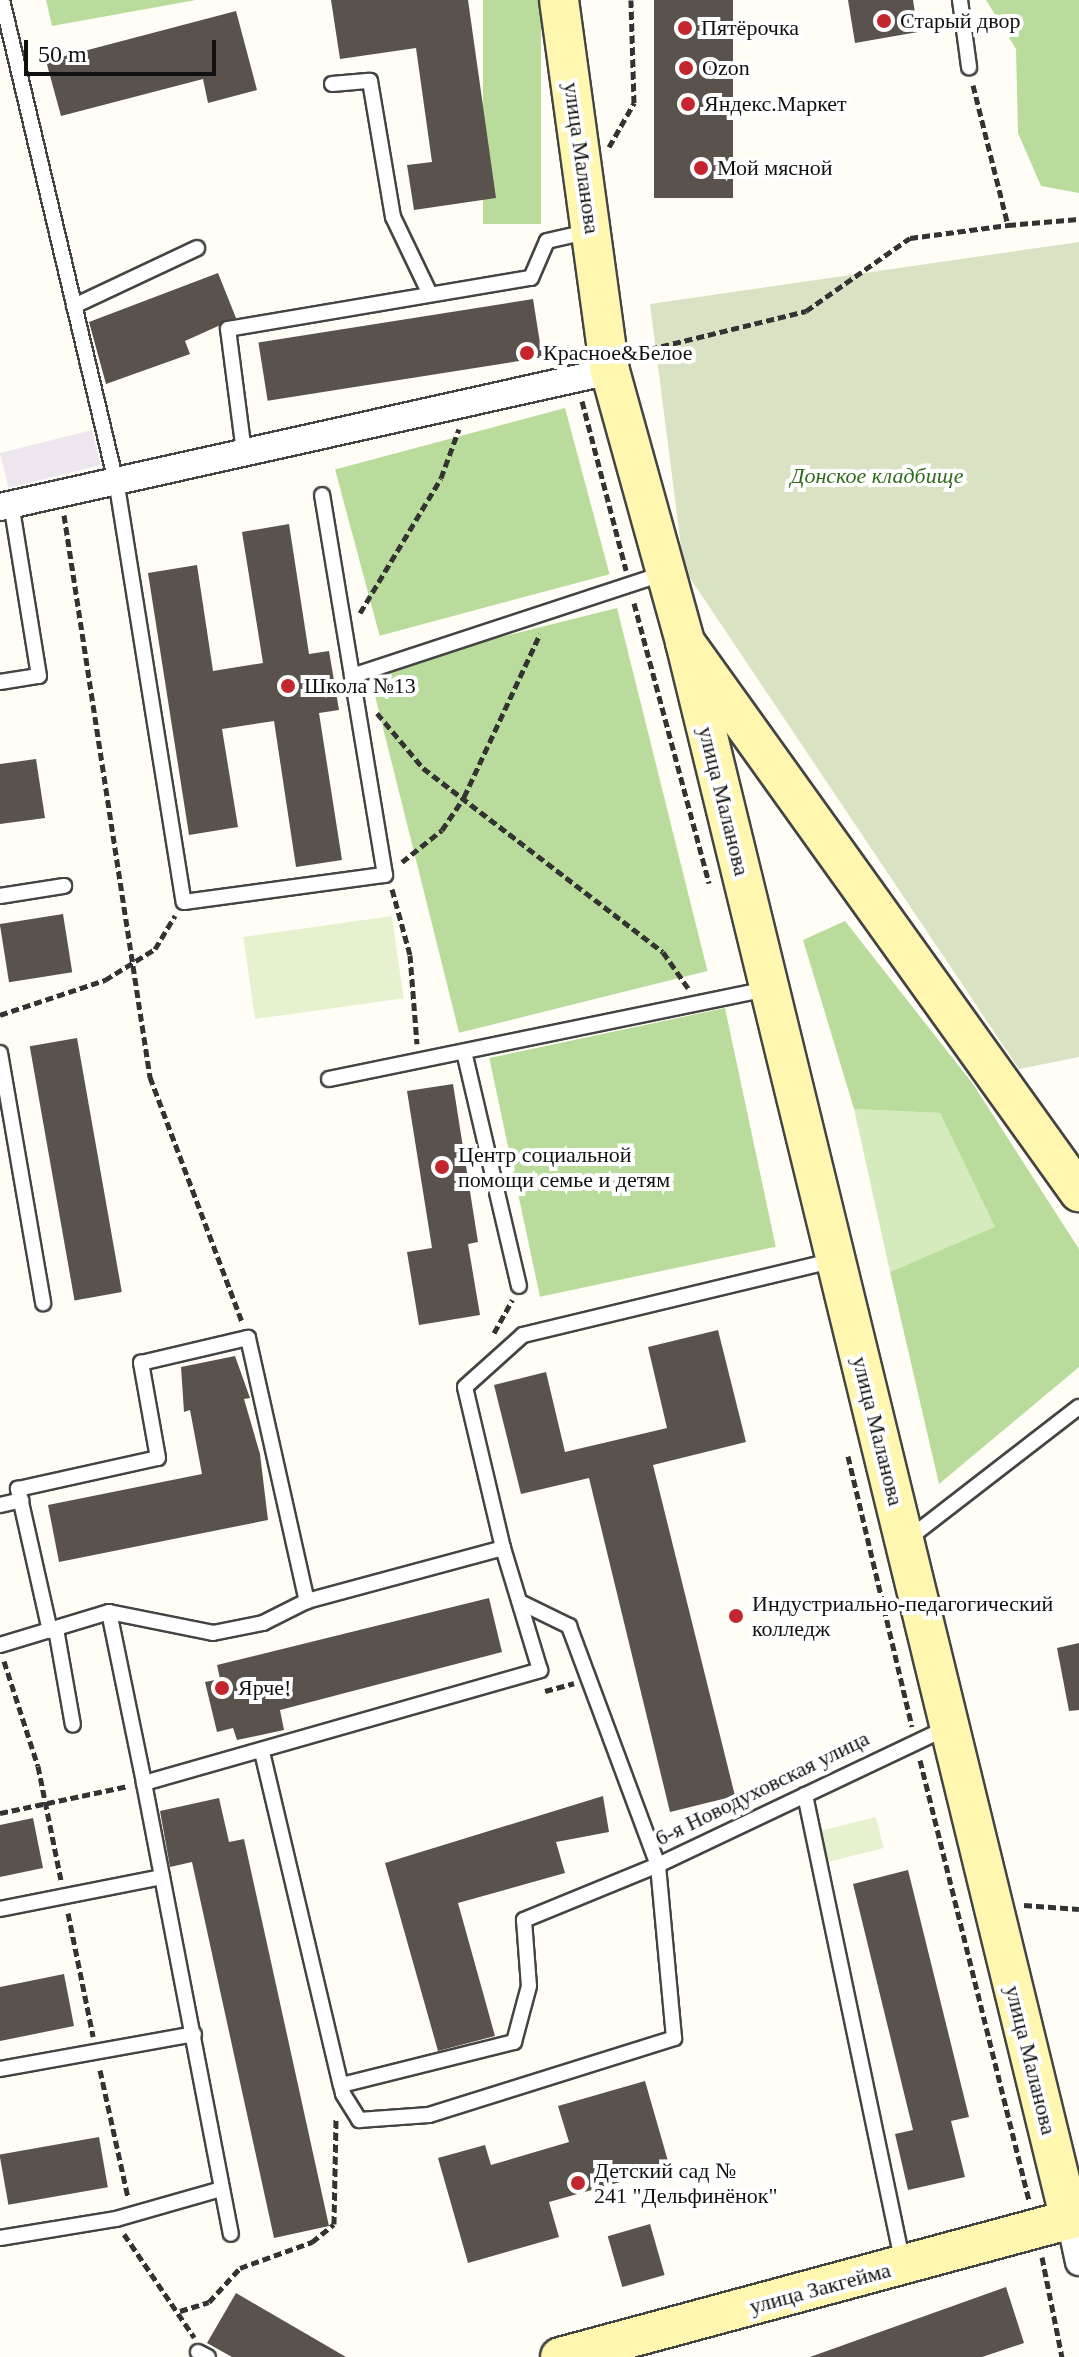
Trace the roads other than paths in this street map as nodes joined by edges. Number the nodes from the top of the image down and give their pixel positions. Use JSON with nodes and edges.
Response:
{"nodes":[{"id":1,"x":2,"y":0,"type":"edge"},
{"id":2,"x":559,"y":0,"type":"edge"},
{"id":3,"x":960,"y":0,"type":"edge"},
{"id":4,"x":969,"y":67,"type":"road end"},
{"id":5,"x":332,"y":84,"type":"dead end"},
{"id":6,"x":593,"y":230,"type":"junction"},
{"id":7,"x":197,"y":248,"type":"dead end"},
{"id":8,"x":429,"y":292,"type":"junction"},
{"id":9,"x":74,"y":306,"type":"junction"},
{"id":10,"x":598,"y":368,"type":"junction"},
{"id":11,"x":244,"y":452,"type":"junction"},
{"id":12,"x":118,"y":494,"type":"junction"},
{"id":13,"x":322,"y":495,"type":"dead end"},
{"id":14,"x":5,"y":506,"type":"edge"},
{"id":15,"x":647,"y":579,"type":"junction"},
{"id":16,"x":685,"y":642,"type":"junction"},
{"id":17,"x":352,"y":676,"type":"junction"},
{"id":18,"x":0,"y":682,"type":"edge"},
{"id":19,"x":64,"y":886,"type":"dead end"},
{"id":20,"x":0,"y":896,"type":"edge"},
{"id":21,"x":770,"y":989,"type":"junction"},
{"id":22,"x":0,"y":1053,"type":"edge"},
{"id":23,"x":465,"y":1056,"type":"junction"},
{"id":24,"x":329,"y":1079,"type":"dead end"},
{"id":25,"x":1079,"y":1192,"type":"edge"},
{"id":26,"x":836,"y":1260,"type":"junction"},
{"id":27,"x":519,"y":1286,"type":"dead end"},
{"id":28,"x":43,"y":1303,"type":"dead end"},
{"id":29,"x":1079,"y":1407,"type":"edge"},
{"id":30,"x":21,"y":1500,"type":"junction"},
{"id":31,"x":0,"y":1505,"type":"edge"},
{"id":32,"x":905,"y":1542,"type":"junction"},
{"id":33,"x":503,"y":1548,"type":"junction"},
{"id":34,"x":307,"y":1601,"type":"junction"},
{"id":35,"x":520,"y":1602,"type":"junction"},
{"id":36,"x":109,"y":1612,"type":"junction"},
{"id":37,"x":53,"y":1630,"type":"junction"},
{"id":38,"x":0,"y":1647,"type":"edge"},
{"id":39,"x":73,"y":1725,"type":"dead end"},
{"id":40,"x":932,"y":1733,"type":"junction"},
{"id":41,"x":262,"y":1752,"type":"junction"},
{"id":42,"x":144,"y":1783,"type":"junction"},
{"id":43,"x":805,"y":1795,"type":"junction"},
{"id":44,"x":658,"y":1865,"type":"junction"},
{"id":45,"x":162,"y":1877,"type":"junction"},
{"id":46,"x":0,"y":1909,"type":"edge"},
{"id":47,"x":194,"y":2034,"type":"junction"},
{"id":48,"x":0,"y":2069,"type":"edge"},
{"id":49,"x":342,"y":2089,"type":"junction"},
{"id":50,"x":221,"y":2189,"type":"junction"},
{"id":51,"x":1062,"y":2222,"type":"edge"},
{"id":52,"x":231,"y":2234,"type":"dead end"},
{"id":53,"x":0,"y":2238,"type":"edge"},
{"id":54,"x":1079,"y":2262,"type":"edge"},
{"id":55,"x":903,"y":2265,"type":"junction"},
{"id":56,"x":570,"y":2355,"type":"edge"}],
"edges":[{"from":1,"to":9,"type":"lane"},
{"from":2,"to":6,"type":"street","name":"улица Маланова"},
{"from":3,"to":4,"type":"lane"},
{"from":5,"to":8,"type":"lane"},
{"from":6,"to":8,"type":"lane"},
{"from":6,"to":10,"type":"street","name":"улица Маланова"},
{"from":7,"to":9,"type":"lane"},
{"from":8,"to":11,"type":"lane"},
{"from":9,"to":12,"type":"lane"},
{"from":10,"to":11,"type":"street"},
{"from":10,"to":15,"type":"street","name":"улица Маланова"},
{"from":11,"to":12,"type":"street"},
{"from":12,"to":14,"type":"street"},
{"from":12,"to":17,"type":"lane"},
{"from":13,"to":17,"type":"lane"},
{"from":14,"to":18,"type":"lane"},
{"from":15,"to":16,"type":"street","name":"улица Маланова"},
{"from":15,"to":17,"type":"lane"},
{"from":16,"to":21,"type":"street","name":"улица Маланова"},
{"from":16,"to":25,"type":"street","name":"улица Маланова"},
{"from":19,"to":20,"type":"lane"},
{"from":21,"to":23,"type":"lane"},
{"from":21,"to":26,"type":"street","name":"улица Маланова"},
{"from":22,"to":28,"type":"lane"},
{"from":23,"to":24,"type":"lane"},
{"from":23,"to":27,"type":"lane"},
{"from":26,"to":32,"type":"street","name":"улица Маланова"},
{"from":26,"to":33,"type":"lane"},
{"from":29,"to":32,"type":"lane"},
{"from":30,"to":31,"type":"lane"},
{"from":30,"to":34,"type":"lane"},
{"from":30,"to":37,"type":"lane"},
{"from":32,"to":40,"type":"street","name":"улица Маланова"},
{"from":33,"to":34,"type":"lane"},
{"from":33,"to":35,"type":"lane"},
{"from":34,"to":36,"type":"lane"},
{"from":35,"to":41,"type":"lane"},
{"from":35,"to":44,"type":"lane","name":"6-я Новодуховская улица"},
{"from":36,"to":37,"type":"lane"},
{"from":36,"to":42,"type":"lane"},
{"from":37,"to":38,"type":"lane"},
{"from":37,"to":39,"type":"lane"},
{"from":40,"to":43,"type":"lane","name":"6-я Новодуховская улица"},
{"from":40,"to":51,"type":"street","name":"улица Маланова"},
{"from":41,"to":42,"type":"lane"},
{"from":41,"to":49,"type":"lane"},
{"from":42,"to":45,"type":"lane"},
{"from":43,"to":44,"type":"lane","name":"6-я Новодуховская улица"},
{"from":43,"to":55,"type":"lane"},
{"from":44,"to":49,"type":"lane"},
{"from":44,"to":49,"type":"lane"},
{"from":45,"to":46,"type":"lane"},
{"from":45,"to":47,"type":"lane"},
{"from":47,"to":48,"type":"lane"},
{"from":47,"to":50,"type":"lane"},
{"from":50,"to":52,"type":"lane"},
{"from":50,"to":53,"type":"lane"},
{"from":51,"to":54,"type":"street"},
{"from":51,"to":55,"type":"street","name":"улица Закгейма"},
{"from":55,"to":56,"type":"street","name":"улица Закгейма"}]}
